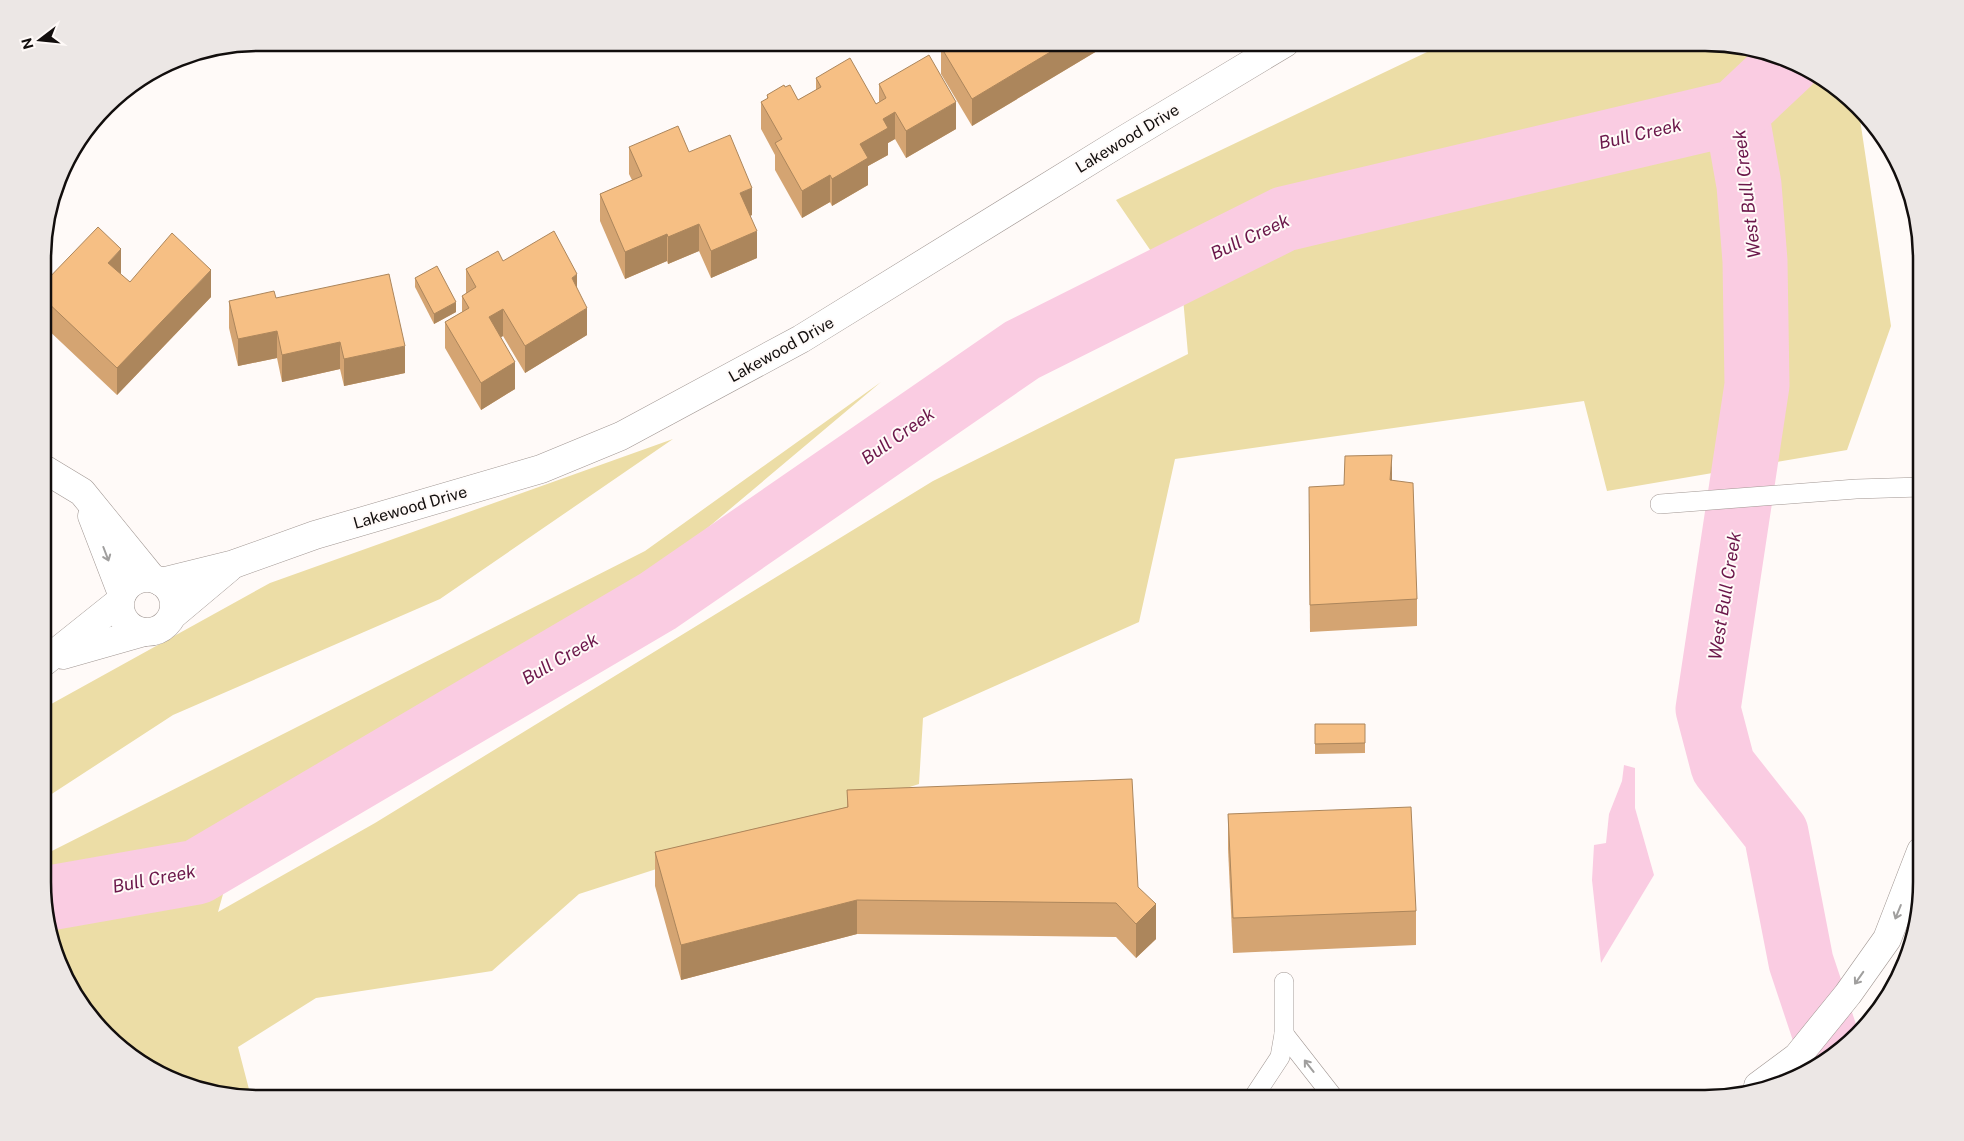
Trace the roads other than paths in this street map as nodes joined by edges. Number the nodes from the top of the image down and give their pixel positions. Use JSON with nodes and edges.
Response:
{"nodes":[{"id":1,"x":1271,"y":51,"type":"edge"},
{"id":2,"x":51,"y":473,"type":"edge"},
{"id":3,"x":1913,"y":487,"type":"edge"},
{"id":4,"x":82,"y":492,"type":"junction"},
{"id":5,"x":1660,"y":504,"type":"dead end"},
{"id":6,"x":234,"y":564,"type":"junction"},
{"id":7,"x":156,"y":580,"type":"junction"},
{"id":8,"x":121,"y":598,"type":"junction"},
{"id":9,"x":173,"y":615,"type":"junction"},
{"id":10,"x":144,"y":632,"type":"junction"},
{"id":11,"x":51,"y":657,"type":"edge"},
{"id":12,"x":51,"y":659,"type":"edge"},
{"id":13,"x":1913,"y":872,"type":"edge"},
{"id":14,"x":1284,"y":982,"type":"dead end"},
{"id":15,"x":1284,"y":1034,"type":"junction"},
{"id":16,"x":1764,"y":1081,"type":"edge"},
{"id":17,"x":1258,"y":1090,"type":"edge"},
{"id":18,"x":1328,"y":1090,"type":"edge"}],
"edges":[{"from":1,"to":6,"type":"main road","name":"Lakewood Drive"},
{"from":2,"to":4,"type":"main road"},
{"from":3,"to":5,"type":"lane"},
{"from":4,"to":7,"type":"main road"},
{"from":4,"to":8,"type":"main road","one_way":true},
{"from":6,"to":7,"type":"main road","name":"Lakewood Drive"},
{"from":6,"to":9,"type":"main road","name":"Lakewood Drive"},
{"from":7,"to":8,"type":"main road"},
{"from":7,"to":9,"type":"main road"},
{"from":8,"to":10,"type":"main road"},
{"from":8,"to":11,"type":"main road"},
{"from":9,"to":10,"type":"main road"},
{"from":10,"to":12,"type":"main road"},
{"from":13,"to":16,"type":"main road","one_way":true},
{"from":14,"to":15,"type":"lane"},
{"from":15,"to":17,"type":"lane"},
{"from":18,"to":15,"type":"lane","one_way":true}]}
